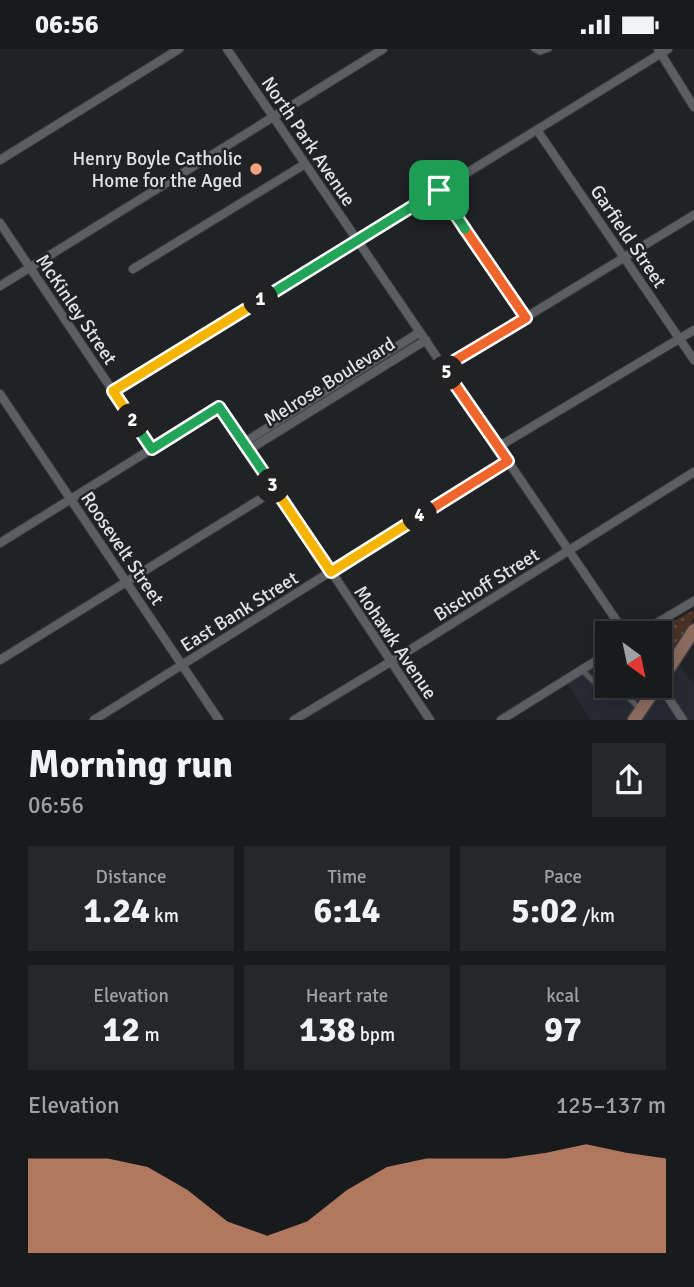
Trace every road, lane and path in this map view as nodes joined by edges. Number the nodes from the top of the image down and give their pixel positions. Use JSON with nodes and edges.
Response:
{"nodes":[{"id":1,"x":179,"y":49,"type":"edge"},
{"id":2,"x":227,"y":49,"type":"edge"},
{"id":3,"x":383,"y":49,"type":"edge"},
{"id":4,"x":534,"y":49,"type":"edge"},
{"id":5,"x":549,"y":49,"type":"edge"},
{"id":6,"x":662,"y":51,"type":"edge"},
{"id":7,"x":694,"y":107,"type":"edge"},
{"id":8,"x":273,"y":117,"type":"junction"},
{"id":9,"x":537,"y":130,"type":"junction"},
{"id":10,"x":0,"y":160,"type":"edge"},
{"id":11,"x":305,"y":164,"type":"junction"},
{"id":12,"x":439,"y":190,"type":"junction"},
{"id":13,"x":694,"y":215,"type":"edge"},
{"id":14,"x":0,"y":223,"type":"edge"},
{"id":15,"x":358,"y":241,"type":"junction"},
{"id":16,"x":625,"y":259,"type":"junction"},
{"id":17,"x":30,"y":267,"type":"junction"},
{"id":18,"x":133,"y":269,"type":"dead end"},
{"id":19,"x":0,"y":286,"type":"edge"},
{"id":20,"x":526,"y":318,"type":"junction"},
{"id":21,"x":694,"y":330,"type":"edge"},
{"id":22,"x":423,"y":336,"type":"junction"},
{"id":23,"x":680,"y":339,"type":"junction"},
{"id":24,"x":694,"y":360,"type":"edge"},
{"id":25,"x":444,"y":367,"type":"junction"},
{"id":26,"x":113,"y":391,"type":"junction"},
{"id":27,"x":0,"y":394,"type":"edge"},
{"id":28,"x":247,"y":446,"type":"junction"},
{"id":29,"x":498,"y":447,"type":"junction"},
{"id":30,"x":152,"y":449,"type":"junction"},
{"id":31,"x":508,"y":461,"type":"junction"},
{"id":32,"x":694,"y":472,"type":"edge"},
{"id":33,"x":275,"y":490,"type":"junction"},
{"id":34,"x":70,"y":499,"type":"junction"},
{"id":35,"x":0,"y":543,"type":"edge"},
{"id":36,"x":569,"y":551,"type":"junction"},
{"id":37,"x":331,"y":572,"type":"junction"},
{"id":38,"x":126,"y":582,"type":"junction"},
{"id":39,"x":694,"y":601,"type":"edge"},
{"id":40,"x":617,"y":621,"type":"edge"},
{"id":41,"x":660,"y":621,"type":"edge"},
{"id":42,"x":694,"y":630,"type":"edge"},
{"id":43,"x":0,"y":660,"type":"edge"},
{"id":44,"x":390,"y":662,"type":"junction"},
{"id":45,"x":595,"y":662,"type":"edge"},
{"id":46,"x":183,"y":664,"type":"junction"},
{"id":47,"x":672,"y":664,"type":"edge"},
{"id":48,"x":582,"y":670,"type":"junction"},
{"id":49,"x":595,"y":683,"type":"edge"},
{"id":50,"x":628,"y":698,"type":"edge"},
{"id":51,"x":649,"y":698,"type":"edge"},
{"id":52,"x":668,"y":698,"type":"edge"},
{"id":53,"x":637,"y":715,"type":"edge"},
{"id":54,"x":94,"y":720,"type":"edge"},
{"id":55,"x":219,"y":720,"type":"edge"},
{"id":56,"x":294,"y":720,"type":"edge"},
{"id":57,"x":430,"y":720,"type":"edge"},
{"id":58,"x":501,"y":720,"type":"edge"},
{"id":59,"x":683,"y":720,"type":"edge"}],
"edges":[{"from":1,"to":10,"type":"street"},
{"from":2,"to":8,"type":"street","name":"North Park Avenue"},
{"from":3,"to":8,"type":"street"},
{"from":4,"to":5,"type":"lane"},
{"from":6,"to":7,"type":"street"},
{"from":6,"to":9,"type":"street"},
{"from":8,"to":11,"type":"street","name":"North Park Avenue"},
{"from":8,"to":17,"type":"street"},
{"from":9,"to":12,"type":"street"},
{"from":9,"to":16,"type":"street","name":"Garfield Street"},
{"from":11,"to":15,"type":"street","name":"North Park Avenue"},
{"from":11,"to":18,"type":"street"},
{"from":12,"to":15,"type":"street"},
{"from":12,"to":20,"type":"street"},
{"from":13,"to":16,"type":"street"},
{"from":14,"to":17,"type":"street","name":"McKinley Street"},
{"from":15,"to":22,"type":"street","name":"North Park Avenue"},
{"from":15,"to":26,"type":"street"},
{"from":16,"to":20,"type":"street"},
{"from":16,"to":23,"type":"street","name":"Garfield Street"},
{"from":17,"to":19,"type":"street"},
{"from":17,"to":26,"type":"street","name":"McKinley Street"},
{"from":20,"to":25,"type":"street"},
{"from":21,"to":23,"type":"street"},
{"from":22,"to":25,"type":"street","name":"North Park Avenue"},
{"from":22,"to":28,"type":"street","name":"Melrose Boulevard"},
{"from":23,"to":24,"type":"street","name":"Garfield Street"},
{"from":23,"to":29,"type":"street"},
{"from":25,"to":29,"type":"street","name":"North Park Avenue"},
{"from":26,"to":30,"type":"street","name":"McKinley Street"},
{"from":27,"to":34,"type":"street","name":"Roosevelt Street"},
{"from":28,"to":30,"type":"street","name":"Mohawk Avenue"},
{"from":28,"to":33,"type":"street","name":"Mohawk Avenue"},
{"from":29,"to":31,"type":"street","name":"North Park Avenue"},
{"from":30,"to":34,"type":"street"},
{"from":31,"to":36,"type":"street","name":"North Park Avenue"},
{"from":31,"to":37,"type":"street","name":"East Bank Street"},
{"from":32,"to":36,"type":"street","name":"Bischoff Street"},
{"from":33,"to":37,"type":"street","name":"Mohawk Avenue"},
{"from":33,"to":38,"type":"street"},
{"from":34,"to":35,"type":"street"},
{"from":34,"to":38,"type":"street","name":"Roosevelt Street"},
{"from":36,"to":40,"type":"street","name":"North Park Avenue"},
{"from":36,"to":44,"type":"street","name":"Bischoff Street"},
{"from":37,"to":44,"type":"street","name":"Mohawk Avenue"},
{"from":37,"to":46,"type":"street","name":"East Bank Street"},
{"from":38,"to":43,"type":"street"},
{"from":38,"to":46,"type":"street","name":"Roosevelt Street"},
{"from":39,"to":41,"type":"street"},
{"from":42,"to":47,"type":"main road"},
{"from":44,"to":56,"type":"street","name":"Bischoff Street"},
{"from":44,"to":57,"type":"street","name":"Mohawk Avenue"},
{"from":45,"to":48,"type":"street"},
{"from":46,"to":54,"type":"street","name":"East Bank Street"},
{"from":46,"to":55,"type":"street","name":"Roosevelt Street"},
{"from":48,"to":49,"type":"lane"},
{"from":48,"to":58,"type":"street"},
{"from":50,"to":53,"type":"lane"},
{"from":51,"to":53,"type":"main road"},
{"from":52,"to":59,"type":"street"}]}
